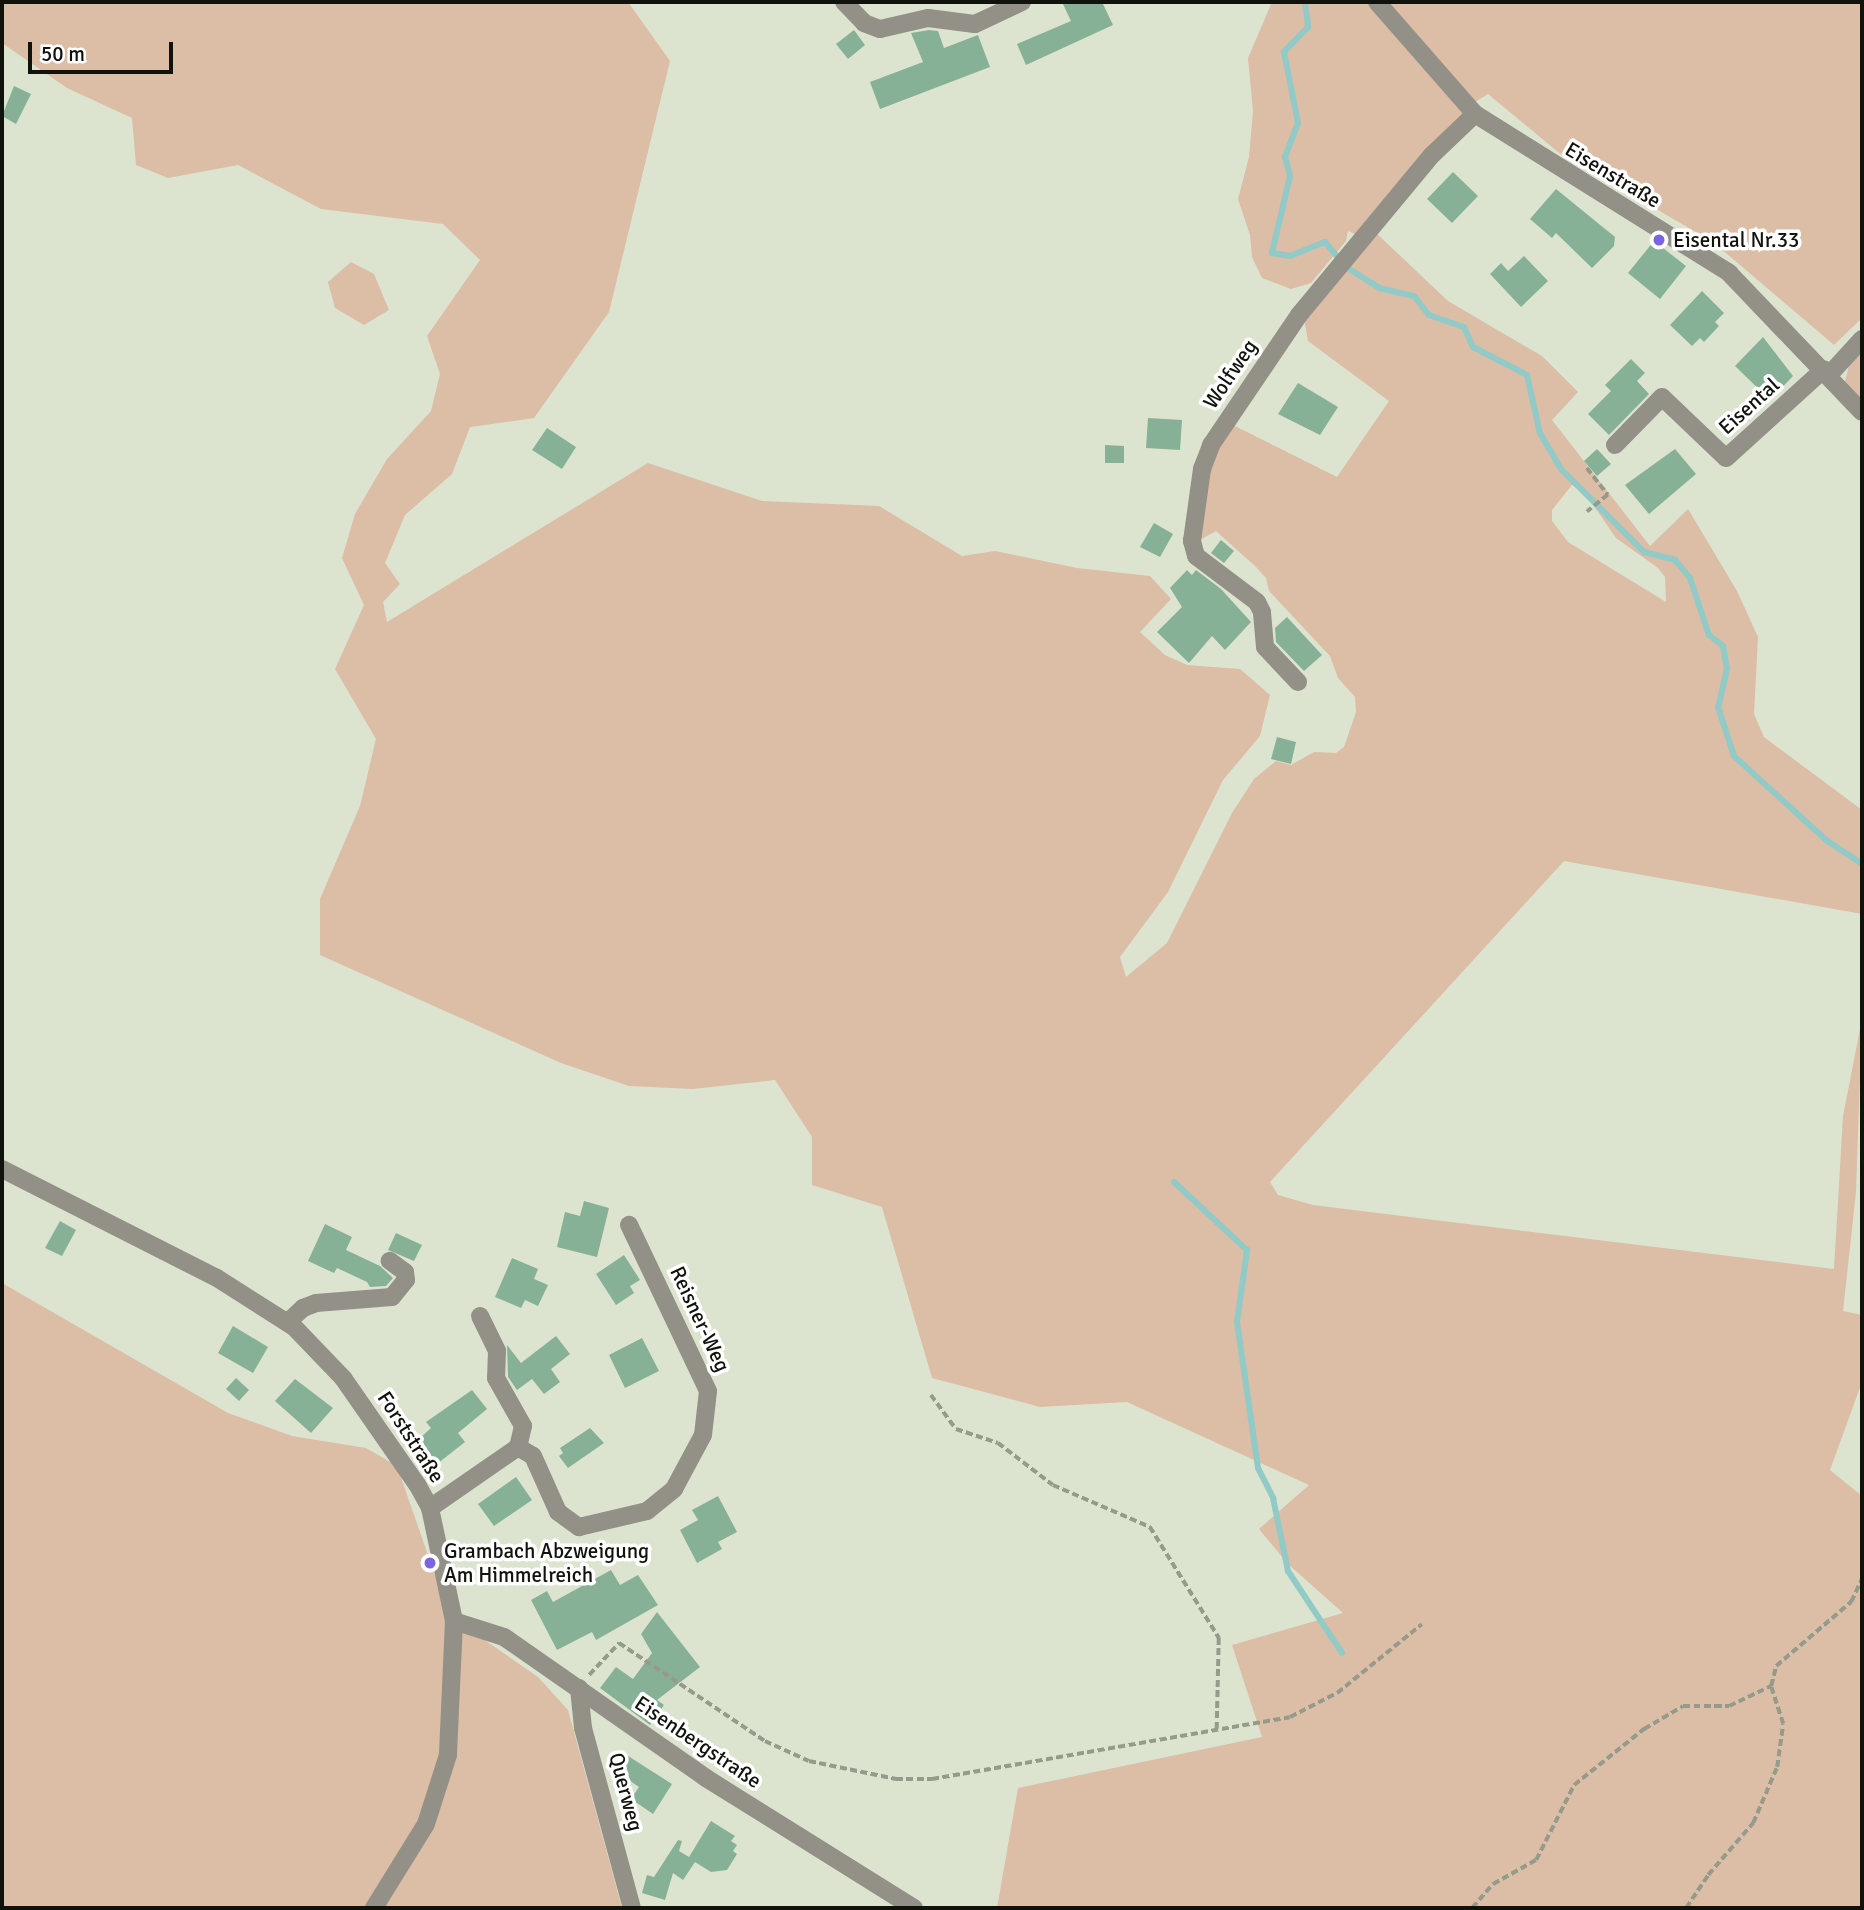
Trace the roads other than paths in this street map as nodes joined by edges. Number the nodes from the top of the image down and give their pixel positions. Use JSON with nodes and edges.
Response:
{"nodes":[{"id":1,"x":844,"y":2,"type":"edge"},
{"id":2,"x":1022,"y":2,"type":"edge"},
{"id":3,"x":1377,"y":2,"type":"edge"},
{"id":4,"x":1475,"y":114,"type":"junction"},
{"id":5,"x":1862,"y":339,"type":"edge"},
{"id":6,"x":1826,"y":372,"type":"junction"},
{"id":7,"x":1862,"y":412,"type":"edge"},
{"id":8,"x":1615,"y":445,"type":"dead end"},
{"id":9,"x":1298,"y":682,"type":"dead end"},
{"id":10,"x":2,"y":1169,"type":"edge"},
{"id":11,"x":629,"y":1225,"type":"dead end"},
{"id":12,"x":390,"y":1261,"type":"dead end"},
{"id":13,"x":480,"y":1316,"type":"dead end"},
{"id":14,"x":288,"y":1322,"type":"junction"},
{"id":15,"x":518,"y":1447,"type":"junction"},
{"id":16,"x":430,"y":1508,"type":"junction"},
{"id":17,"x":454,"y":1621,"type":"junction"},
{"id":18,"x":579,"y":1688,"type":"junction"},
{"id":19,"x":374,"y":1908,"type":"edge"},
{"id":20,"x":632,"y":1908,"type":"edge"},
{"id":21,"x":914,"y":1908,"type":"edge"}],
"edges":[{"from":1,"to":2,"type":"street"},
{"from":3,"to":4,"type":"street","name":"Eisenstraße"},
{"from":4,"to":6,"type":"street","name":"Eisenstraße"},
{"from":4,"to":9,"type":"street","name":"Wolfweg"},
{"from":5,"to":6,"type":"street"},
{"from":6,"to":7,"type":"street","name":"Eisenstraße"},
{"from":6,"to":8,"type":"street","name":"Eisental"},
{"from":10,"to":14,"type":"street","name":"Forststraße"},
{"from":11,"to":15,"type":"street","name":"Reisner-Weg"},
{"from":12,"to":14,"type":"street"},
{"from":13,"to":15,"type":"street"},
{"from":14,"to":16,"type":"street","name":"Forststraße"},
{"from":15,"to":16,"type":"street"},
{"from":16,"to":17,"type":"street","name":"Forststraße"},
{"from":17,"to":18,"type":"street","name":"Eisenbergstraße"},
{"from":17,"to":19,"type":"street","name":"Forststraße"},
{"from":18,"to":20,"type":"street","name":"Querweg"},
{"from":18,"to":21,"type":"street","name":"Eisenbergstraße"}]}
